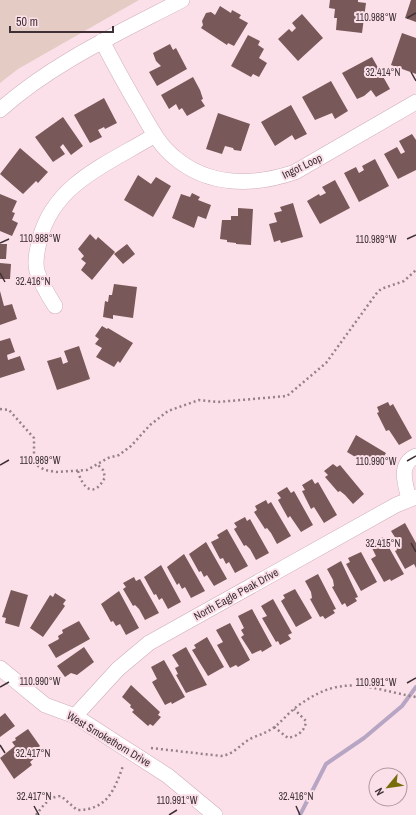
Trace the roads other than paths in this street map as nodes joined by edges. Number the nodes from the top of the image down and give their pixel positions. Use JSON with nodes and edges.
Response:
{"nodes":[{"id":1,"x":182,"y":0,"type":"edge"},
{"id":2,"x":102,"y":41,"type":"junction"},
{"id":3,"x":416,"y":102,"type":"edge"},
{"id":4,"x":0,"y":110,"type":"edge"},
{"id":5,"x":154,"y":135,"type":"junction"},
{"id":6,"x":55,"y":306,"type":"dead end"},
{"id":7,"x":416,"y":456,"type":"edge"},
{"id":8,"x":413,"y":498,"type":"edge"},
{"id":9,"x":0,"y":668,"type":"edge"},
{"id":10,"x":75,"y":716,"type":"junction"},
{"id":11,"x":215,"y":815,"type":"edge"}],
"edges":[{"from":1,"to":2,"type":"street"},
{"from":2,"to":4,"type":"street"},
{"from":2,"to":5,"type":"street","name":"Ingot Loop"},
{"from":3,"to":5,"type":"street","name":"Ingot Loop"},
{"from":5,"to":6,"type":"street"},
{"from":7,"to":8,"type":"street"},
{"from":8,"to":10,"type":"street","name":"North Eagle Peak Drive"},
{"from":9,"to":10,"type":"street","name":"West Smokethorn Drive"},
{"from":10,"to":11,"type":"street","name":"West Smokethorn Drive"}]}
